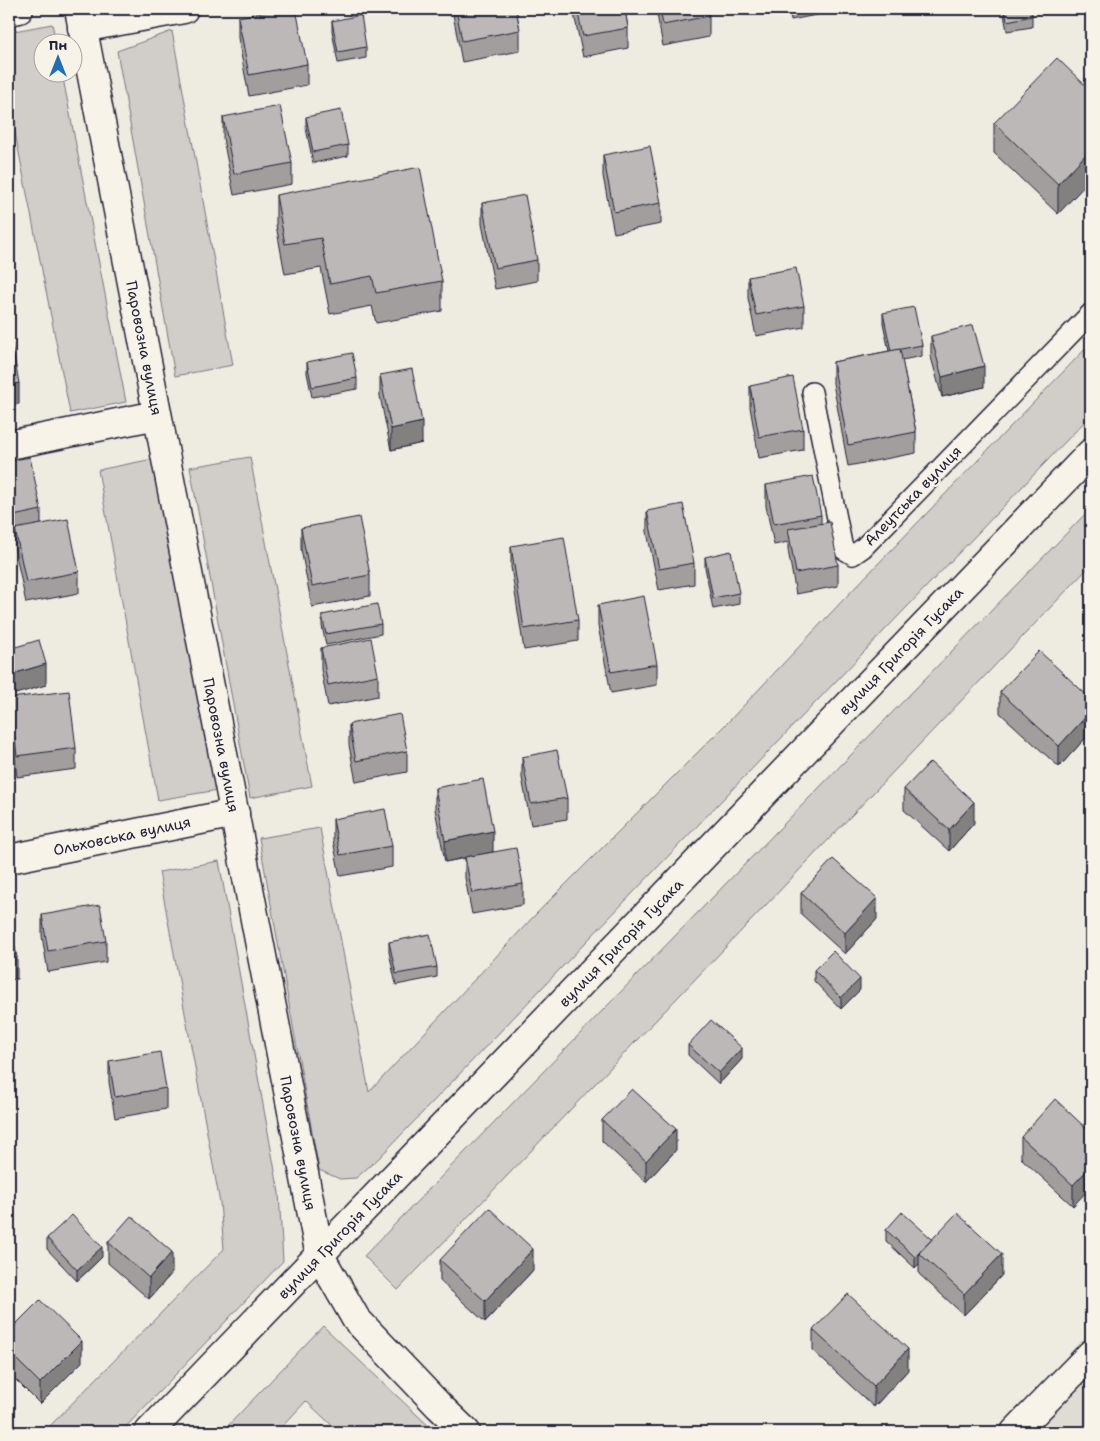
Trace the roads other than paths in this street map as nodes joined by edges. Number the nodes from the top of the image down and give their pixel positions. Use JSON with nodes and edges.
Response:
{"nodes":[{"id":1,"x":19,"y":9,"type":"edge"},
{"id":2,"x":184,"y":9,"type":"edge"},
{"id":3,"x":9,"y":11,"type":"edge"},
{"id":4,"x":81,"y":18,"type":"edge"},
{"id":5,"x":1091,"y":312,"type":"edge"},
{"id":6,"x":812,"y":392,"type":"dead end"},
{"id":7,"x":157,"y":415,"type":"junction"},
{"id":8,"x":9,"y":445,"type":"edge"},
{"id":9,"x":1091,"y":453,"type":"edge"},
{"id":10,"x":235,"y":813,"type":"junction"},
{"id":11,"x":9,"y":860,"type":"edge"},
{"id":12,"x":320,"y":1256,"type":"junction"},
{"id":13,"x":1091,"y":1354,"type":"edge"},
{"id":14,"x":149,"y":1432,"type":"edge"},
{"id":15,"x":466,"y":1432,"type":"edge"},
{"id":16,"x":1015,"y":1432,"type":"edge"}],
"edges":[{"from":1,"to":3,"type":"street"},
{"from":2,"to":4,"type":"street"},
{"from":4,"to":7,"type":"street","name":"Паровозна вулиця"},
{"from":5,"to":6,"type":"lane","name":"Алеутська вулиця"},
{"from":7,"to":8,"type":"street"},
{"from":7,"to":10,"type":"street","name":"Паровозна вулиця"},
{"from":9,"to":12,"type":"street","name":"вулиця Григорія Гусака"},
{"from":10,"to":11,"type":"street","name":"Ольховська вулиця"},
{"from":10,"to":12,"type":"street","name":"Паровозна вулиця"},
{"from":12,"to":14,"type":"street","name":"вулиця Григорія Гусака"},
{"from":12,"to":15,"type":"street","name":"Паровозна вулиця"},
{"from":13,"to":16,"type":"street"}]}
